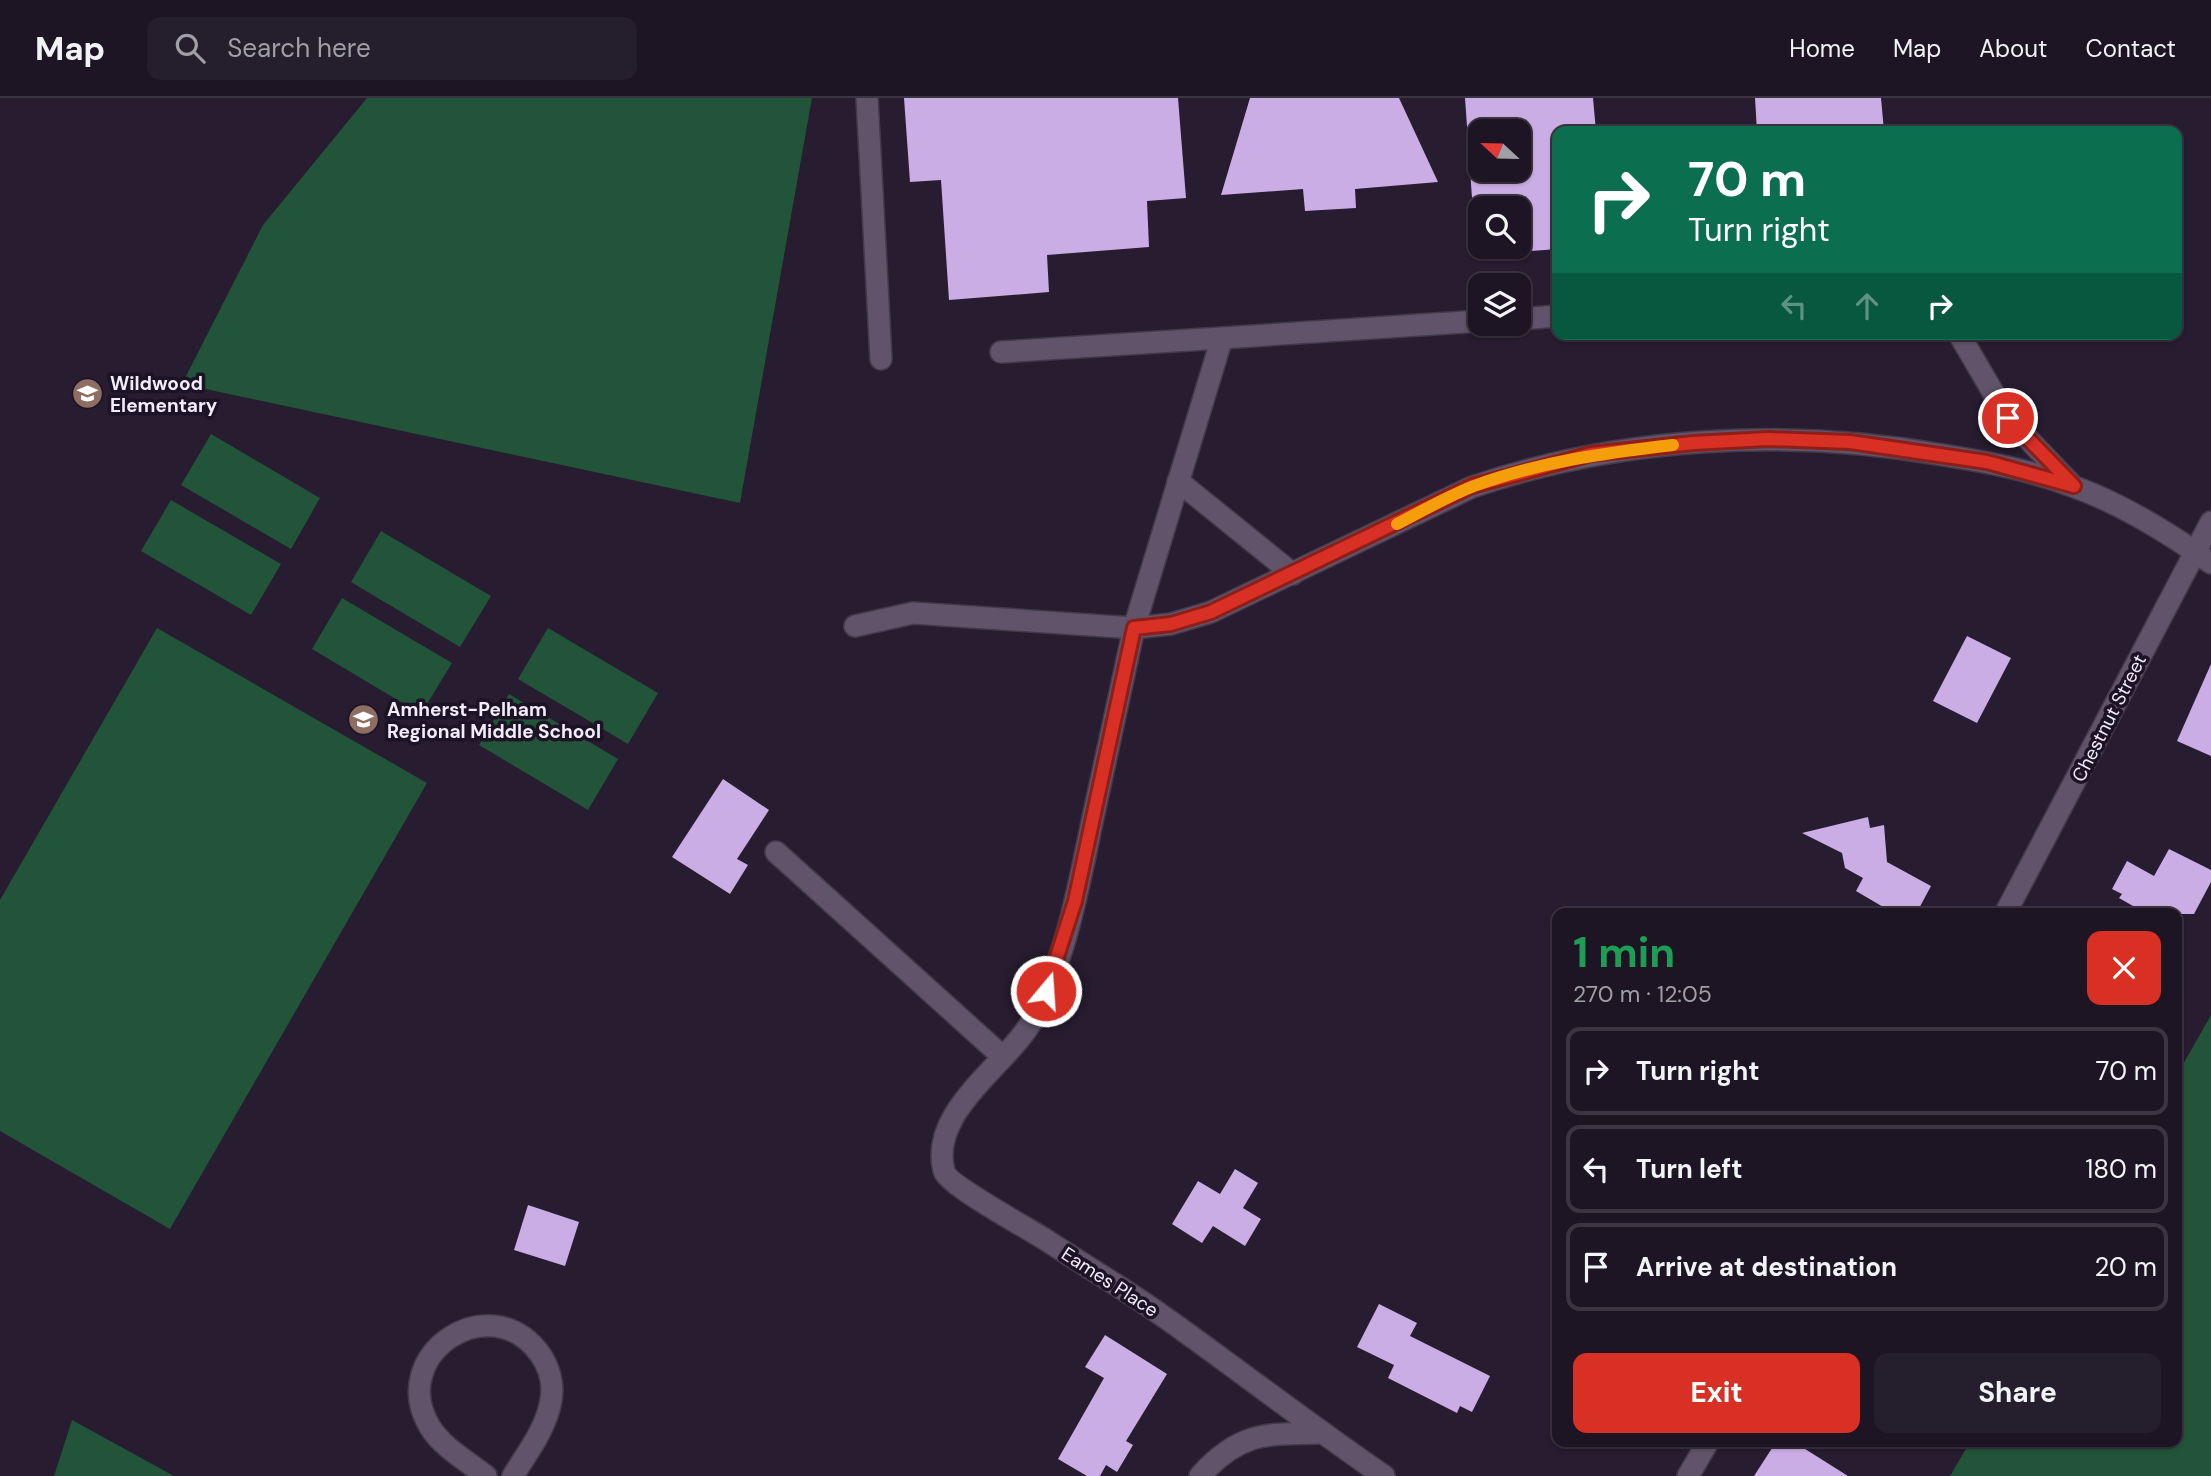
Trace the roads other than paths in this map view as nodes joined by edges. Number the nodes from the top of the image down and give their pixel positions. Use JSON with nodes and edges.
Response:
{"nodes":[{"id":1,"x":867,"y":98,"type":"edge"},
{"id":2,"x":1552,"y":316,"type":"edge"},
{"id":3,"x":1531,"y":318,"type":"edge"},
{"id":4,"x":1468,"y":322,"type":"edge"},
{"id":5,"x":1222,"y":338,"type":"junction"},
{"id":6,"x":1962,"y":340,"type":"edge"},
{"id":7,"x":1001,"y":352,"type":"dead end"},
{"id":8,"x":881,"y":359,"type":"dead end"},
{"id":9,"x":1178,"y":481,"type":"junction"},
{"id":10,"x":2074,"y":486,"type":"junction"},
{"id":11,"x":2211,"y":522,"type":"edge"},
{"id":12,"x":2203,"y":557,"type":"edge"},
{"id":13,"x":1293,"y":574,"type":"junction"},
{"id":14,"x":855,"y":626,"type":"dead end"},
{"id":15,"x":1134,"y":628,"type":"junction"},
{"id":16,"x":776,"y":852,"type":"dead end"},
{"id":17,"x":2008,"y":908,"type":"edge"},
{"id":18,"x":1003,"y":1056,"type":"junction"},
{"id":19,"x":1323,"y":1433,"type":"junction"},
{"id":20,"x":1705,"y":1447,"type":"edge"},
{"id":21,"x":486,"y":1476,"type":"edge"},
{"id":22,"x":513,"y":1476,"type":"edge"},
{"id":23,"x":1200,"y":1476,"type":"edge"},
{"id":24,"x":1384,"y":1476,"type":"edge"},
{"id":25,"x":1688,"y":1476,"type":"edge"}],
"edges":[{"from":1,"to":8,"type":"street"},
{"from":2,"to":3,"type":"street"},
{"from":4,"to":5,"type":"street"},
{"from":5,"to":7,"type":"street"},
{"from":5,"to":9,"type":"street"},
{"from":6,"to":10,"type":"street"},
{"from":9,"to":13,"type":"street"},
{"from":9,"to":15,"type":"street"},
{"from":10,"to":12,"type":"street"},
{"from":10,"to":13,"type":"street"},
{"from":11,"to":12,"type":"street","name":"Chestnut Street"},
{"from":12,"to":17,"type":"street","name":"Chestnut Street"},
{"from":13,"to":15,"type":"street"},
{"from":14,"to":15,"type":"street"},
{"from":15,"to":18,"type":"street"},
{"from":16,"to":18,"type":"street"},
{"from":18,"to":19,"type":"street","name":"Eames Place"},
{"from":19,"to":23,"type":"street"},
{"from":19,"to":24,"type":"street","name":"Eames Place"},
{"from":20,"to":25,"type":"street"},
{"from":21,"to":22,"type":"street"}]}
